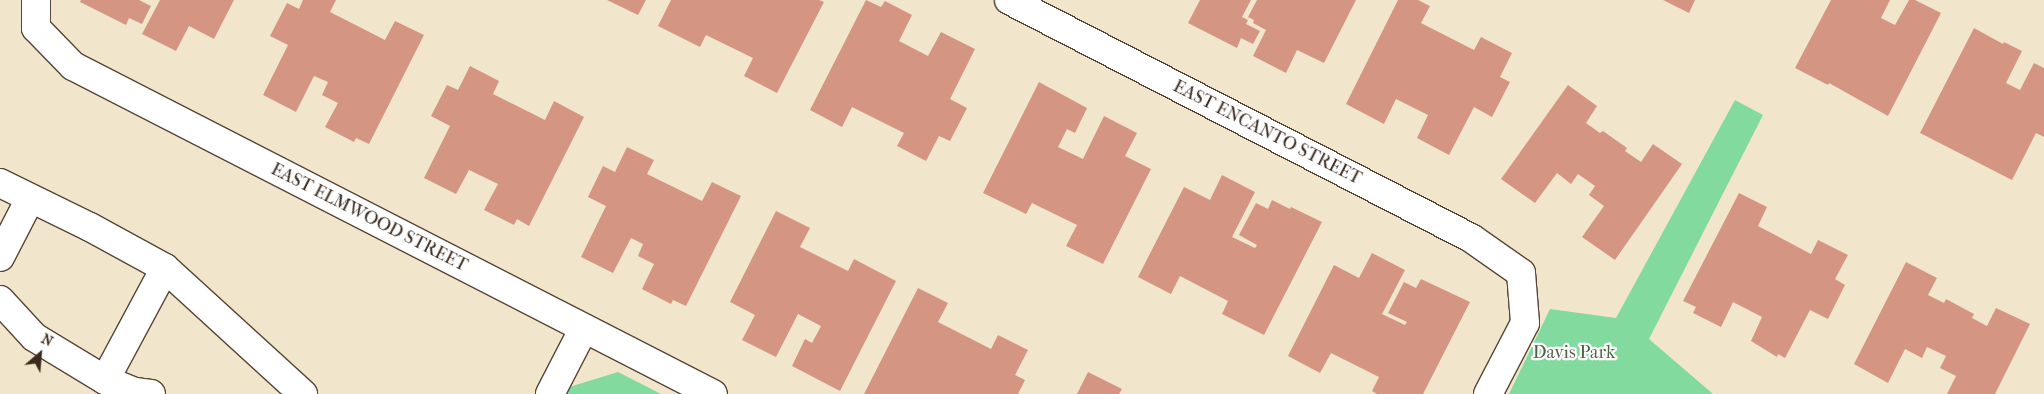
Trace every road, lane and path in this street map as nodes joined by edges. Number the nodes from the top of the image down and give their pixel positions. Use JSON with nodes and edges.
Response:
{"nodes":[{"id":1,"x":36,"y":0,"type":"edge"},
{"id":2,"x":1009,"y":0,"type":"edge"},
{"id":3,"x":0,"y":183,"type":"edge"},
{"id":4,"x":30,"y":199,"type":"junction"},
{"id":5,"x":0,"y":256,"type":"edge"},
{"id":6,"x":165,"y":268,"type":"junction"},
{"id":7,"x":0,"y":300,"type":"edge"},
{"id":8,"x":584,"y":328,"type":"junction"},
{"id":9,"x":105,"y":380,"type":"junction"},
{"id":10,"x":151,"y":394,"type":"edge"},
{"id":11,"x":304,"y":394,"type":"edge"},
{"id":12,"x":550,"y":394,"type":"edge"},
{"id":13,"x":713,"y":394,"type":"edge"},
{"id":14,"x":1488,"y":394,"type":"edge"}],
"edges":[{"from":1,"to":8,"type":"street","name":"EAST ELMWOOD STREET"},
{"from":2,"to":14,"type":"street","name":"EAST ENCANTO STREET"},
{"from":3,"to":4,"type":"street"},
{"from":4,"to":5,"type":"street"},
{"from":4,"to":6,"type":"street"},
{"from":6,"to":9,"type":"street"},
{"from":6,"to":11,"type":"street"},
{"from":7,"to":9,"type":"street"},
{"from":8,"to":12,"type":"street"},
{"from":8,"to":13,"type":"street","name":"EAST ELMWOOD STREET"},
{"from":9,"to":10,"type":"street"}]}
